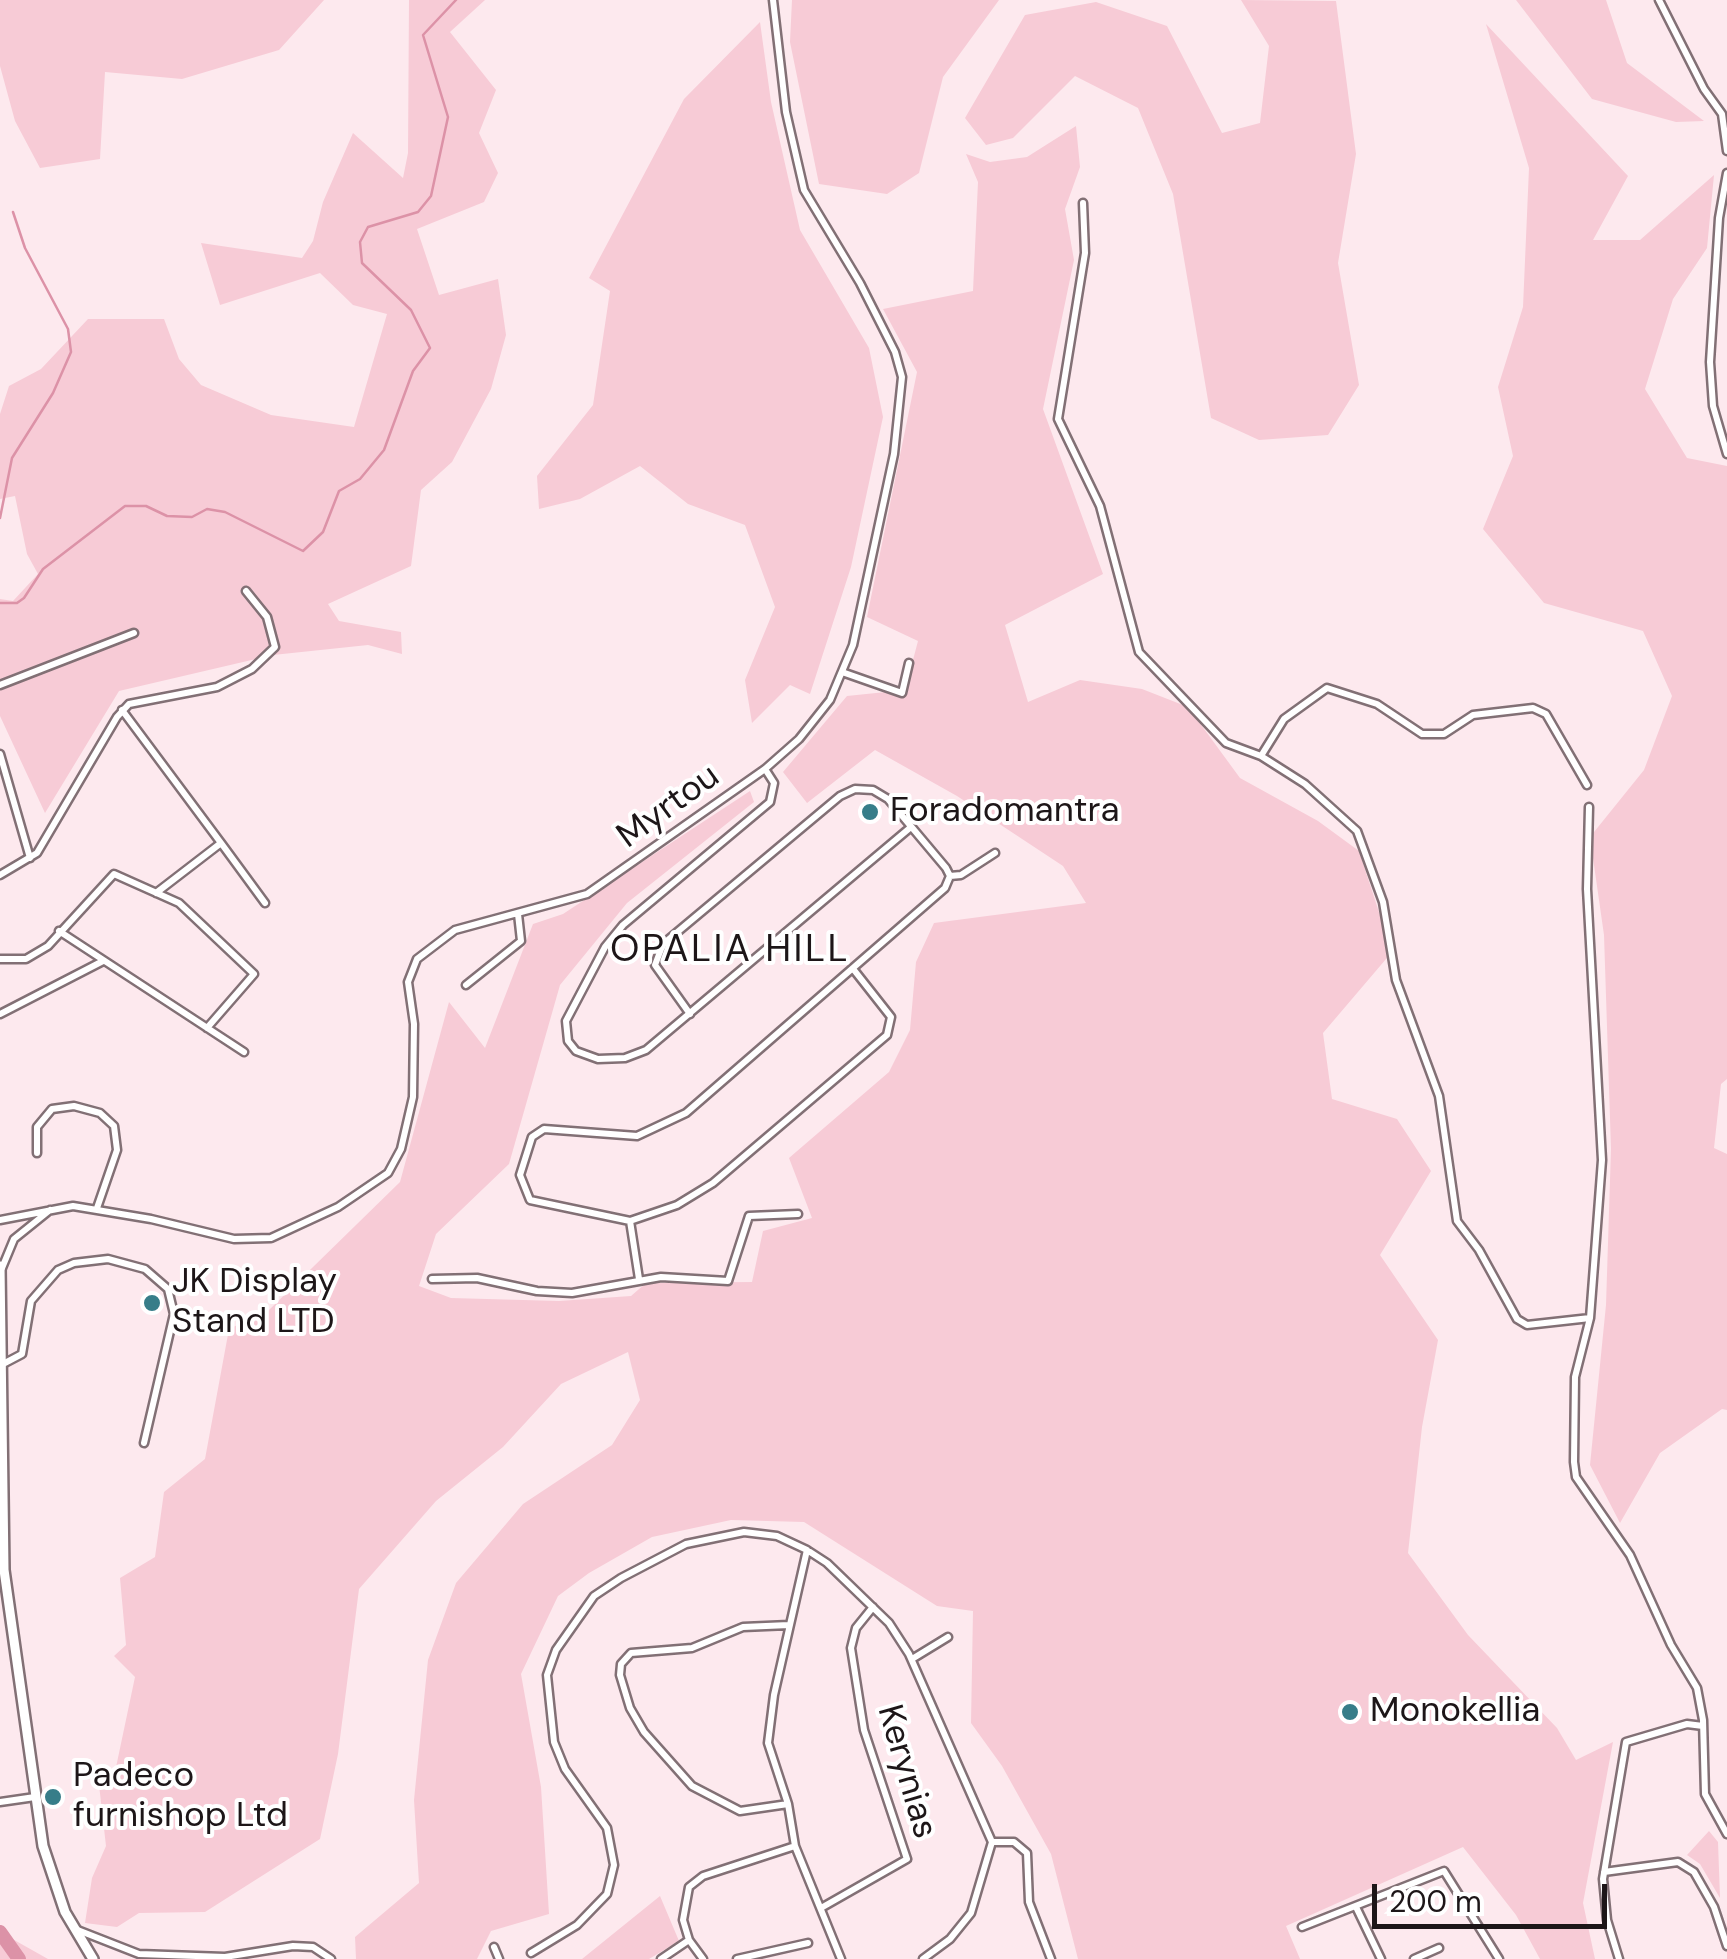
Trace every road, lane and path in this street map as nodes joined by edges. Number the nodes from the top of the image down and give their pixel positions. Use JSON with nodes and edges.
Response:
{"nodes":[{"id":1,"x":773,"y":0,"type":"edge"},
{"id":2,"x":1659,"y":0,"type":"edge"},
{"id":3,"x":1727,"y":151,"type":"edge"},
{"id":4,"x":1727,"y":173,"type":"edge"},
{"id":5,"x":1083,"y":203,"type":"dead end"},
{"id":6,"x":1727,"y":454,"type":"edge"},
{"id":7,"x":246,"y":591,"type":"dead end"},
{"id":8,"x":134,"y":633,"type":"dead end"},
{"id":9,"x":909,"y":663,"type":"dead end"},
{"id":10,"x":842,"y":672,"type":"junction"},
{"id":11,"x":0,"y":685,"type":"edge"},
{"id":12,"x":122,"y":710,"type":"junction"},
{"id":13,"x":0,"y":754,"type":"edge"},
{"id":14,"x":1261,"y":756,"type":"junction"},
{"id":15,"x":765,"y":769,"type":"junction"},
{"id":16,"x":1587,"y":786,"type":"dead end"},
{"id":17,"x":1589,"y":807,"type":"dead end"},
{"id":18,"x":911,"y":827,"type":"junction"},
{"id":19,"x":221,"y":843,"type":"junction"},
{"id":20,"x":995,"y":854,"type":"dead end"},
{"id":21,"x":30,"y":858,"type":"junction"},
{"id":22,"x":0,"y":874,"type":"edge"},
{"id":23,"x":950,"y":876,"type":"junction"},
{"id":24,"x":156,"y":893,"type":"junction"},
{"id":25,"x":266,"y":904,"type":"dead end"},
{"id":26,"x":518,"y":913,"type":"junction"},
{"id":27,"x":59,"y":932,"type":"junction"},
{"id":28,"x":0,"y":959,"type":"edge"},
{"id":29,"x":104,"y":961,"type":"junction"},
{"id":30,"x":854,"y":970,"type":"junction"},
{"id":31,"x":466,"y":985,"type":"dead end"},
{"id":32,"x":0,"y":1014,"type":"edge"},
{"id":33,"x":690,"y":1014,"type":"junction"},
{"id":34,"x":207,"y":1028,"type":"junction"},
{"id":35,"x":244,"y":1052,"type":"dead end"},
{"id":36,"x":37,"y":1153,"type":"dead end"},
{"id":37,"x":55,"y":1207,"type":"junction"},
{"id":38,"x":97,"y":1208,"type":"junction"},
{"id":39,"x":798,"y":1214,"type":"dead end"},
{"id":40,"x":0,"y":1220,"type":"edge"},
{"id":41,"x":630,"y":1221,"type":"junction"},
{"id":42,"x":0,"y":1266,"type":"edge"},
{"id":43,"x":0,"y":1274,"type":"edge"},
{"id":44,"x":432,"y":1279,"type":"dead end"},
{"id":45,"x":639,"y":1279,"type":"junction"},
{"id":46,"x":1590,"y":1318,"type":"junction"},
{"id":47,"x":4,"y":1364,"type":"junction"},
{"id":48,"x":2,"y":1401,"type":"edge"},
{"id":49,"x":144,"y":1442,"type":"dead end"},
{"id":50,"x":807,"y":1550,"type":"junction"},
{"id":51,"x":873,"y":1607,"type":"junction"},
{"id":52,"x":789,"y":1624,"type":"junction"},
{"id":53,"x":948,"y":1637,"type":"dead end"},
{"id":54,"x":912,"y":1660,"type":"junction"},
{"id":55,"x":1703,"y":1726,"type":"junction"},
{"id":56,"x":35,"y":1797,"type":"junction"},
{"id":57,"x":0,"y":1802,"type":"edge"},
{"id":58,"x":788,"y":1804,"type":"junction"},
{"id":59,"x":1727,"y":1834,"type":"edge"},
{"id":60,"x":992,"y":1842,"type":"junction"},
{"id":61,"x":796,"y":1846,"type":"junction"},
{"id":62,"x":1604,"y":1872,"type":"junction"},
{"id":63,"x":1356,"y":1907,"type":"junction"},
{"id":64,"x":821,"y":1908,"type":"junction"},
{"id":65,"x":1302,"y":1927,"type":"dead end"},
{"id":66,"x":74,"y":1929,"type":"junction"},
{"id":67,"x":690,"y":1940,"type":"junction"},
{"id":68,"x":808,"y":1943,"type":"dead end"},
{"id":69,"x":1727,"y":1946,"type":"edge"},
{"id":70,"x":494,"y":1947,"type":"dead end"},
{"id":71,"x":1439,"y":1948,"type":"dead end"},
{"id":72,"x":530,"y":1954,"type":"dead end"},
{"id":73,"x":93,"y":1959,"type":"edge"},
{"id":74,"x":331,"y":1959,"type":"edge"},
{"id":75,"x":499,"y":1959,"type":"edge"},
{"id":76,"x":661,"y":1959,"type":"edge"},
{"id":77,"x":704,"y":1959,"type":"edge"},
{"id":78,"x":737,"y":1959,"type":"edge"},
{"id":79,"x":841,"y":1959,"type":"edge"},
{"id":80,"x":923,"y":1959,"type":"edge"},
{"id":81,"x":1051,"y":1959,"type":"edge"},
{"id":82,"x":1381,"y":1959,"type":"edge"},
{"id":83,"x":1414,"y":1959,"type":"edge"},
{"id":84,"x":1499,"y":1959,"type":"edge"},
{"id":85,"x":1620,"y":1959,"type":"edge"}],
"edges":[{"from":1,"to":10,"type":"street","name":"Myrtou"},
{"from":2,"to":3,"type":"street"},
{"from":4,"to":6,"type":"street"},
{"from":5,"to":14,"type":"street"},
{"from":7,"to":12,"type":"street"},
{"from":8,"to":11,"type":"street"},
{"from":9,"to":10,"type":"street"},
{"from":10,"to":15,"type":"street","name":"Myrtou"},
{"from":12,"to":19,"type":"street"},
{"from":12,"to":21,"type":"street"},
{"from":13,"to":21,"type":"street"},
{"from":14,"to":16,"type":"street"},
{"from":14,"to":46,"type":"street"},
{"from":15,"to":26,"type":"street","name":"Myrtou"},
{"from":15,"to":33,"type":"street"},
{"from":17,"to":46,"type":"street"},
{"from":18,"to":23,"type":"street"},
{"from":18,"to":33,"type":"street"},
{"from":18,"to":33,"type":"street"},
{"from":19,"to":24,"type":"street"},
{"from":19,"to":25,"type":"street"},
{"from":20,"to":23,"type":"street"},
{"from":21,"to":22,"type":"street"},
{"from":23,"to":30,"type":"street"},
{"from":24,"to":27,"type":"street"},
{"from":24,"to":34,"type":"street"},
{"from":26,"to":31,"type":"street"},
{"from":26,"to":38,"type":"street","name":"Myrtou"},
{"from":27,"to":28,"type":"street"},
{"from":27,"to":29,"type":"street"},
{"from":29,"to":32,"type":"street"},
{"from":29,"to":34,"type":"street"},
{"from":30,"to":41,"type":"street"},
{"from":30,"to":41,"type":"street"},
{"from":34,"to":35,"type":"street"},
{"from":36,"to":38,"type":"street"},
{"from":37,"to":38,"type":"street","name":"Myrtou"},
{"from":37,"to":40,"type":"street","name":"Myrtou"},
{"from":37,"to":43,"type":"street"},
{"from":39,"to":45,"type":"street"},
{"from":41,"to":45,"type":"street"},
{"from":42,"to":43,"type":"street"},
{"from":43,"to":47,"type":"street"},
{"from":44,"to":45,"type":"street"},
{"from":46,"to":55,"type":"street"},
{"from":47,"to":48,"type":"street"},
{"from":47,"to":49,"type":"street"},
{"from":48,"to":56,"type":"street"},
{"from":50,"to":51,"type":"street"},
{"from":50,"to":52,"type":"street"},
{"from":50,"to":72,"type":"street"},
{"from":51,"to":54,"type":"street"},
{"from":51,"to":64,"type":"street","name":"Kerynias"},
{"from":52,"to":58,"type":"street"},
{"from":52,"to":58,"type":"street"},
{"from":53,"to":54,"type":"street"},
{"from":54,"to":60,"type":"street"},
{"from":55,"to":59,"type":"street"},
{"from":55,"to":62,"type":"street"},
{"from":56,"to":57,"type":"street"},
{"from":56,"to":66,"type":"street"},
{"from":58,"to":61,"type":"street"},
{"from":60,"to":80,"type":"street"},
{"from":60,"to":81,"type":"street"},
{"from":61,"to":64,"type":"street"},
{"from":61,"to":67,"type":"street"},
{"from":62,"to":69,"type":"street"},
{"from":62,"to":85,"type":"street"},
{"from":63,"to":65,"type":"street"},
{"from":63,"to":82,"type":"street"},
{"from":63,"to":84,"type":"street"},
{"from":64,"to":79,"type":"street"},
{"from":66,"to":73,"type":"street"},
{"from":66,"to":74,"type":"street"},
{"from":67,"to":76,"type":"street"},
{"from":67,"to":77,"type":"street"},
{"from":68,"to":78,"type":"street"},
{"from":70,"to":75,"type":"street"},
{"from":71,"to":83,"type":"street"}]}
